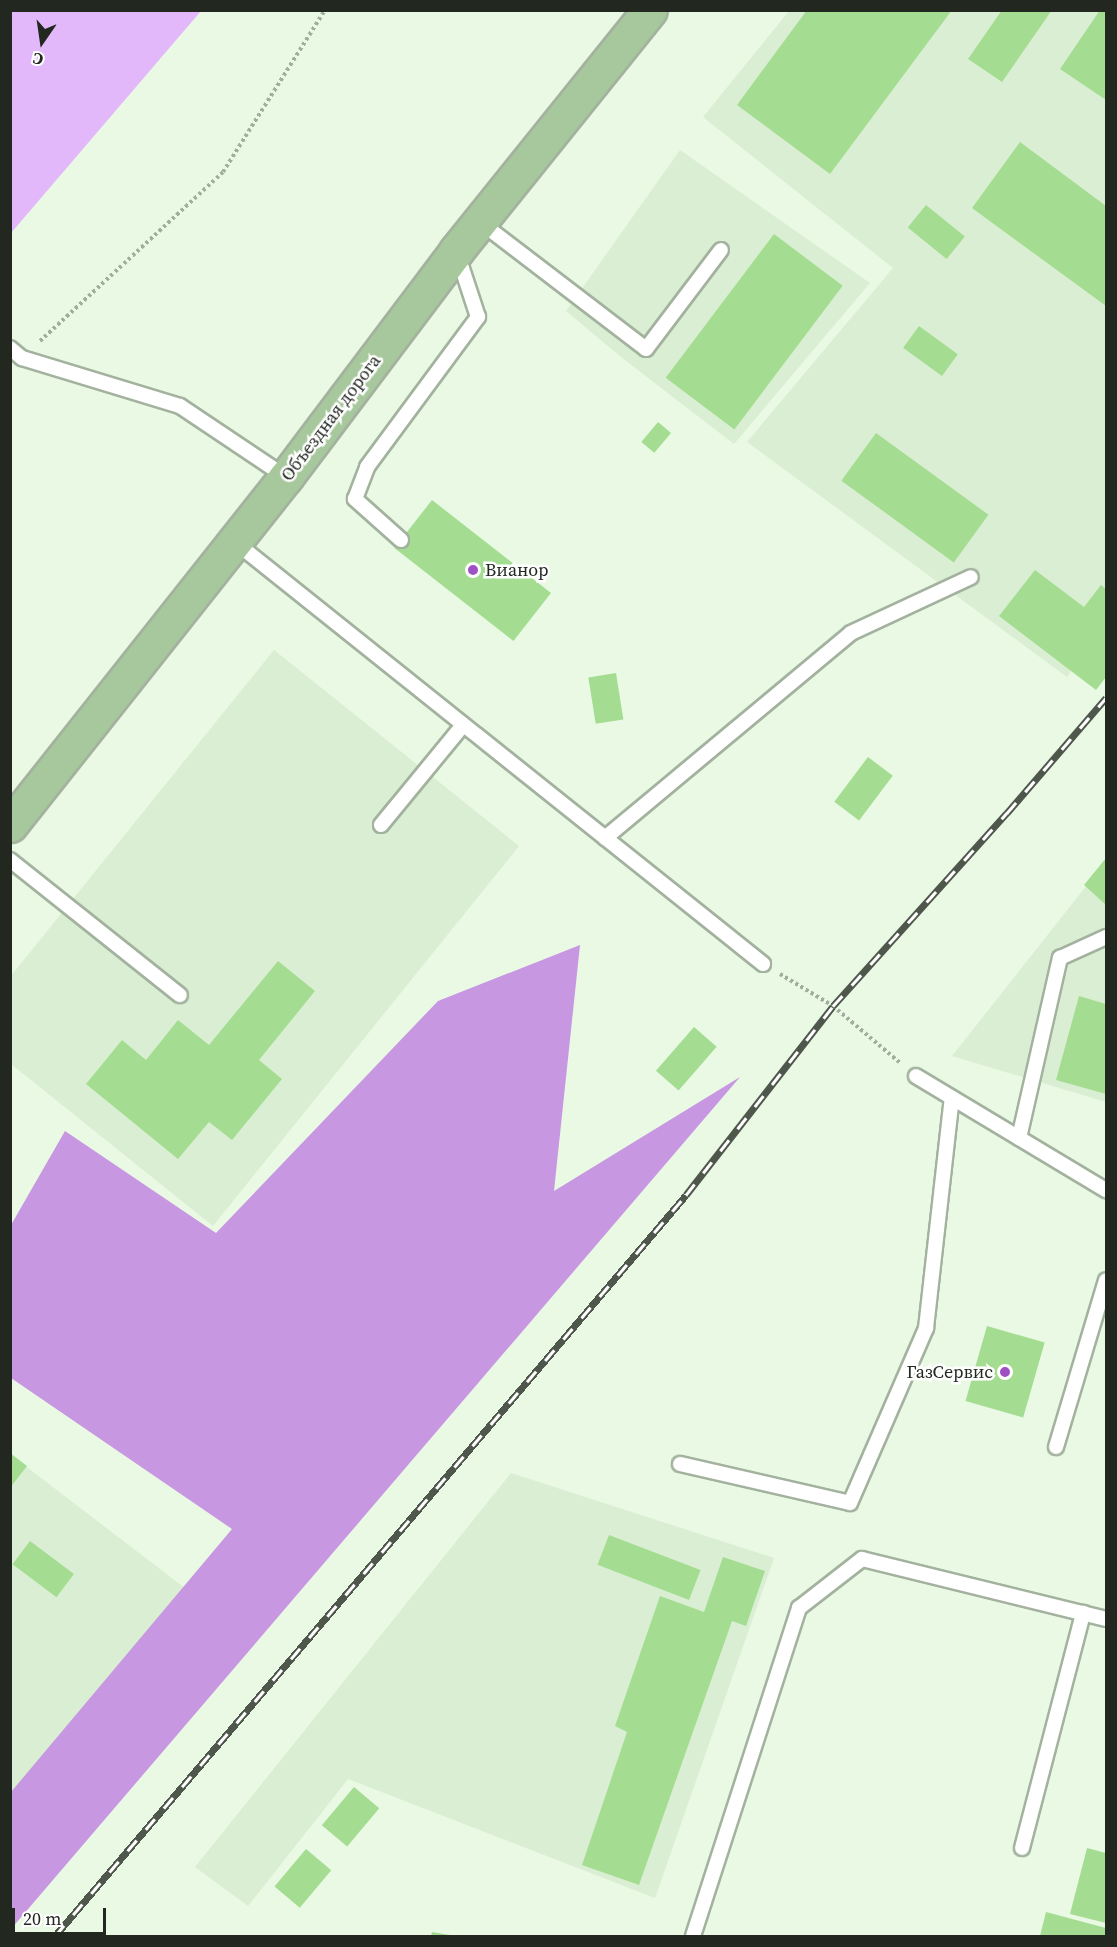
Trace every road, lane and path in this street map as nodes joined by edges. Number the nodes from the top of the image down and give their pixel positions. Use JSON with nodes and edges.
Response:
{"nodes":[{"id":1,"x":325,"y":10,"type":"edge"},
{"id":2,"x":650,"y":10,"type":"edge"},
{"id":3,"x":480,"y":222,"type":"junction"},
{"id":4,"x":721,"y":250,"type":"dead end"},
{"id":5,"x":456,"y":251,"type":"junction"},
{"id":6,"x":10,"y":348,"type":"edge"},
{"id":7,"x":22,"y":358,"type":"junction"},
{"id":8,"x":286,"y":477,"type":"junction"},
{"id":9,"x":401,"y":540,"type":"dead end"},
{"id":10,"x":235,"y":542,"type":"junction"},
{"id":11,"x":971,"y":577,"type":"dead end"},
{"id":12,"x":463,"y":725,"type":"junction"},
{"id":13,"x":10,"y":825,"type":"edge"},
{"id":14,"x":381,"y":825,"type":"dead end"},
{"id":15,"x":605,"y":838,"type":"junction"},
{"id":16,"x":10,"y":860,"type":"edge"},
{"id":17,"x":1107,"y":936,"type":"edge"},
{"id":18,"x":763,"y":964,"type":"joint"},
{"id":19,"x":180,"y":995,"type":"dead end"},
{"id":20,"x":916,"y":1076,"type":"joint"},
{"id":21,"x":952,"y":1098,"type":"junction"},
{"id":22,"x":1019,"y":1138,"type":"junction"},
{"id":23,"x":1107,"y":1190,"type":"edge"},
{"id":24,"x":1107,"y":1280,"type":"edge"},
{"id":25,"x":1056,"y":1447,"type":"dead end"},
{"id":26,"x":680,"y":1464,"type":"dead end"},
{"id":27,"x":1083,"y":1613,"type":"junction"},
{"id":28,"x":1107,"y":1619,"type":"edge"},
{"id":29,"x":1022,"y":1848,"type":"dead end"},
{"id":30,"x":693,"y":1936,"type":"edge"}],
"edges":[{"from":1,"to":7,"type":"path"},
{"from":2,"to":3,"type":"main road","name":"Объездная дорога"},
{"from":3,"to":4,"type":"lane"},
{"from":3,"to":5,"type":"main road","name":"Объездная дорога"},
{"from":5,"to":8,"type":"main road","name":"Объездная дорога"},
{"from":5,"to":9,"type":"lane"},
{"from":6,"to":7,"type":"lane"},
{"from":7,"to":8,"type":"lane"},
{"from":8,"to":10,"type":"main road","name":"Объездная дорога"},
{"from":10,"to":12,"type":"lane"},
{"from":10,"to":13,"type":"main road","name":"Объездная дорога"},
{"from":11,"to":15,"type":"lane"},
{"from":12,"to":14,"type":"lane"},
{"from":12,"to":15,"type":"lane"},
{"from":15,"to":18,"type":"lane"},
{"from":16,"to":19,"type":"lane"},
{"from":17,"to":22,"type":"lane"},
{"from":18,"to":20,"type":"path"},
{"from":20,"to":21,"type":"lane"},
{"from":21,"to":22,"type":"lane"},
{"from":21,"to":26,"type":"lane"},
{"from":22,"to":23,"type":"lane"},
{"from":24,"to":25,"type":"lane"},
{"from":27,"to":28,"type":"lane"},
{"from":27,"to":29,"type":"lane"},
{"from":27,"to":30,"type":"lane"}]}
